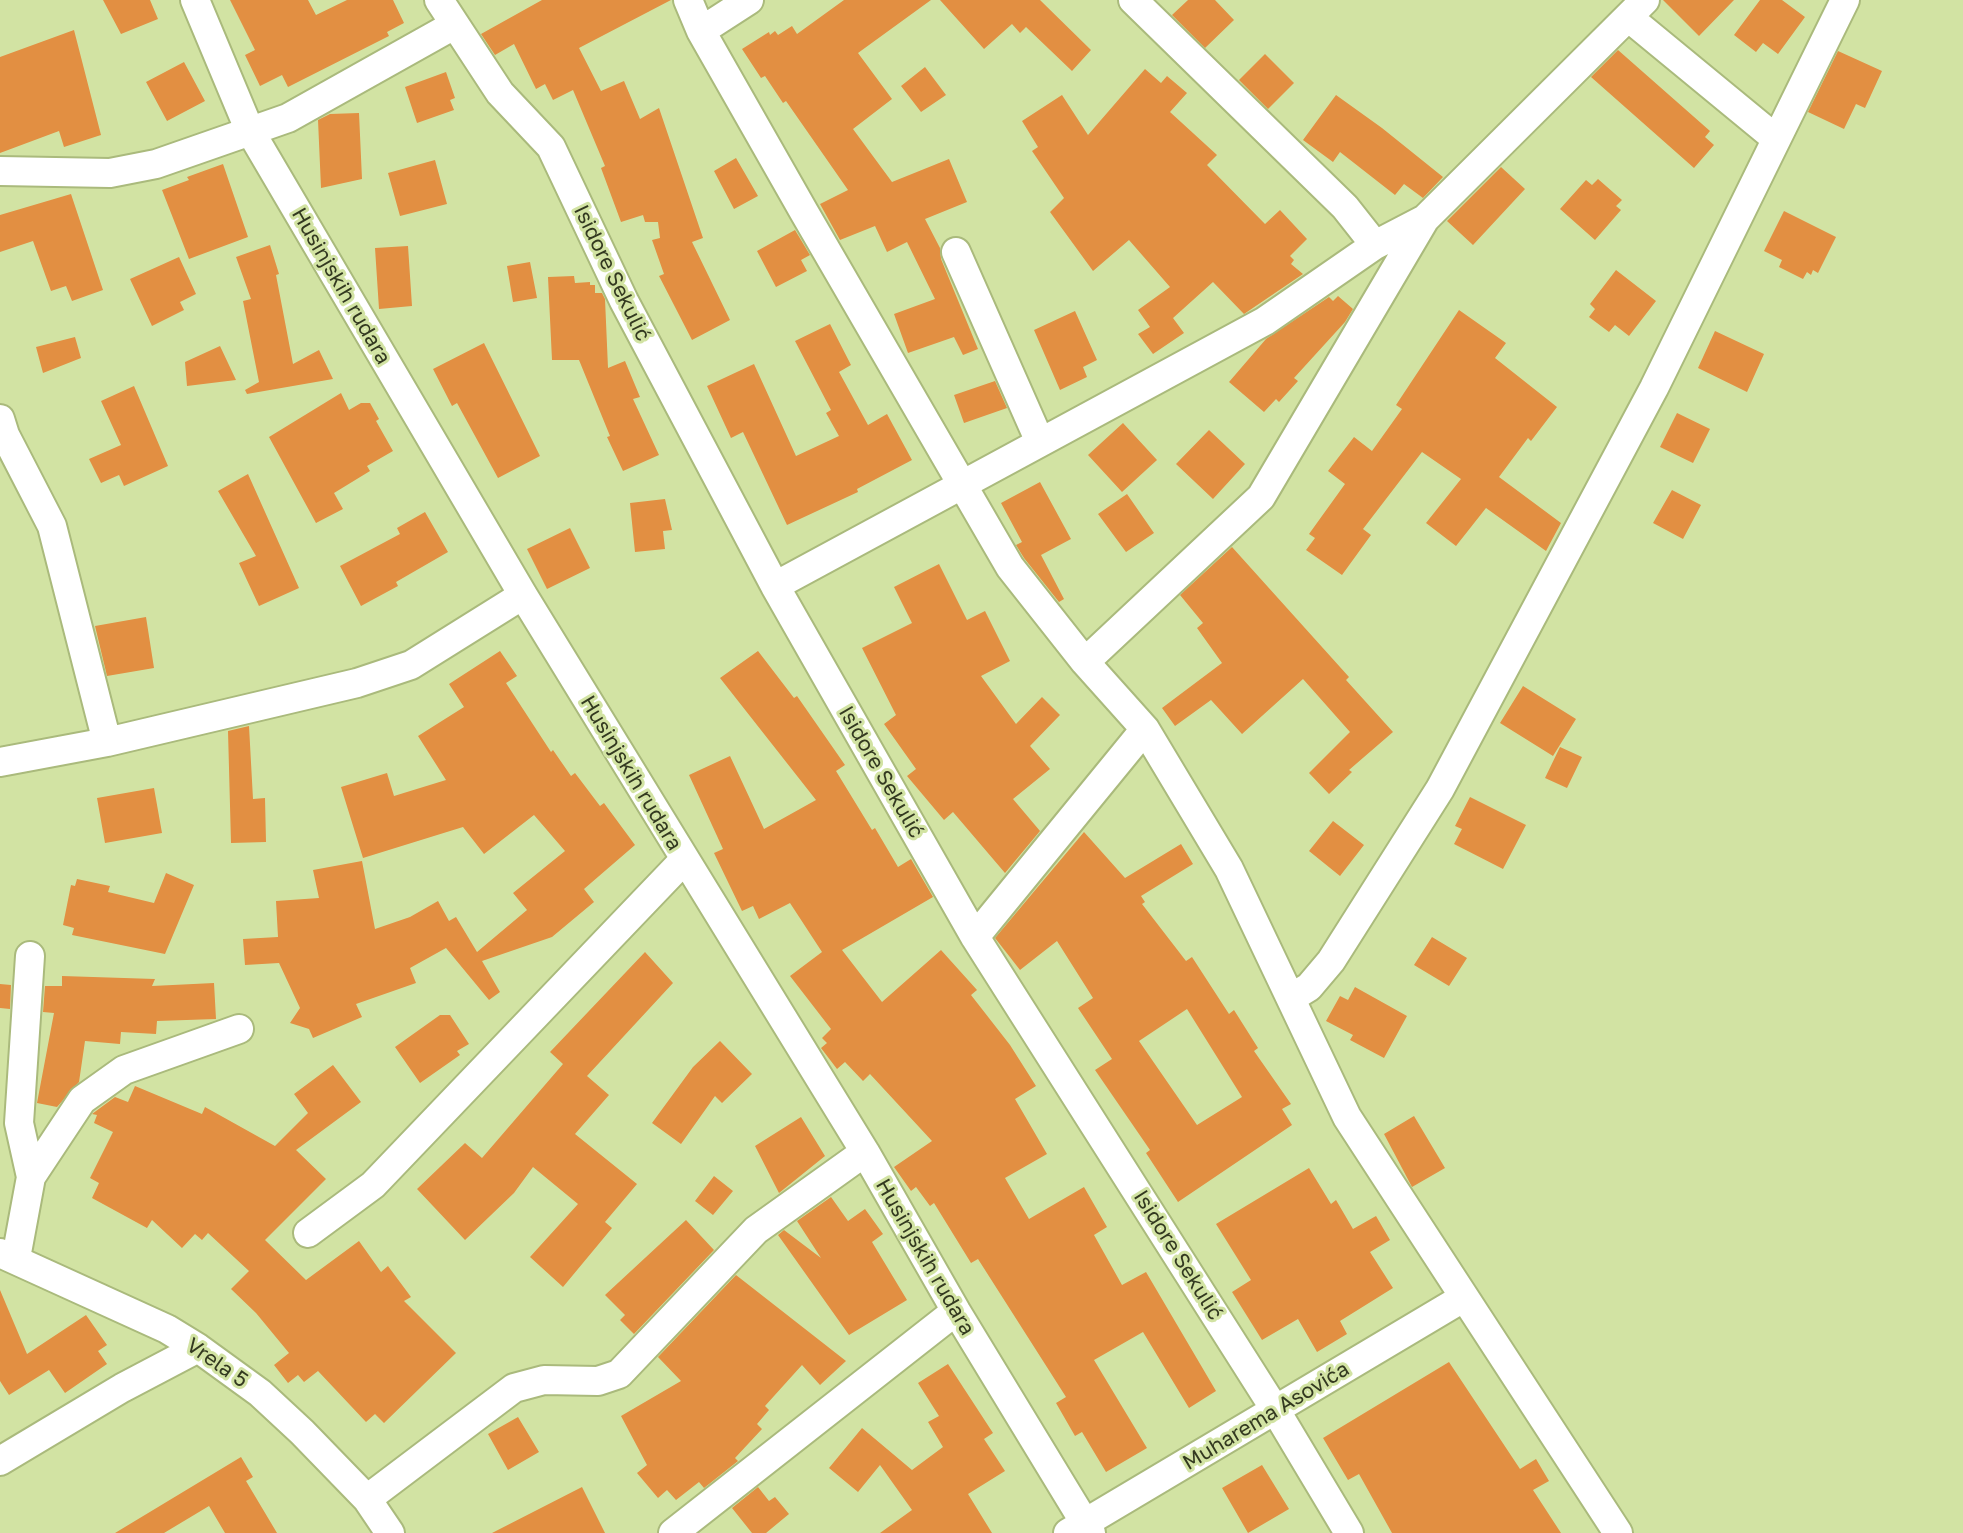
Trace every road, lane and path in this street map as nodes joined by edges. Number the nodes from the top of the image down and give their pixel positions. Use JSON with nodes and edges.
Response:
{"nodes":[{"id":1,"x":195,"y":0,"type":"edge"},
{"id":2,"x":439,"y":0,"type":"edge"},
{"id":3,"x":688,"y":0,"type":"edge"},
{"id":4,"x":749,"y":0,"type":"edge"},
{"id":5,"x":1133,"y":0,"type":"edge"},
{"id":6,"x":1845,"y":0,"type":"edge"},
{"id":7,"x":1637,"y":9,"type":"edge"},
{"id":8,"x":454,"y":26,"type":"junction"},
{"id":9,"x":701,"y":31,"type":"junction"},
{"id":10,"x":249,"y":130,"type":"junction"},
{"id":11,"x":1775,"y":138,"type":"junction"},
{"id":12,"x":0,"y":171,"type":"edge"},
{"id":13,"x":1425,"y":219,"type":"junction"},
{"id":14,"x":1374,"y":245,"type":"junction"},
{"id":15,"x":956,"y":252,"type":"dead end"},
{"id":16,"x":0,"y":419,"type":"edge"},
{"id":17,"x":1040,"y":442,"type":"junction"},
{"id":18,"x":960,"y":483,"type":"junction"},
{"id":19,"x":775,"y":586,"type":"junction"},
{"id":20,"x":523,"y":596,"type":"junction"},
{"id":21,"x":1085,"y":662,"type":"junction"},
{"id":22,"x":1145,"y":729,"type":"junction"},
{"id":23,"x":107,"y":742,"type":"junction"},
{"id":24,"x":0,"y":762,"type":"edge"},
{"id":25,"x":684,"y":860,"type":"junction"},
{"id":26,"x":975,"y":937,"type":"junction"},
{"id":27,"x":30,"y":956,"type":"dead end"},
{"id":28,"x":1291,"y":998,"type":"junction"},
{"id":29,"x":239,"y":1029,"type":"dead end"},
{"id":30,"x":864,"y":1153,"type":"junction"},
{"id":31,"x":31,"y":1177,"type":"junction"},
{"id":32,"x":308,"y":1233,"type":"dead end"},
{"id":33,"x":8,"y":1255,"type":"edge"},
{"id":34,"x":1463,"y":1298,"type":"junction"},
{"id":35,"x":956,"y":1311,"type":"junction"},
{"id":36,"x":198,"y":1348,"type":"junction"},
{"id":37,"x":1276,"y":1410,"type":"junction"},
{"id":38,"x":0,"y":1461,"type":"edge"},
{"id":39,"x":367,"y":1499,"type":"junction"},
{"id":40,"x":1082,"y":1530,"type":"edge"},
{"id":41,"x":390,"y":1533,"type":"edge"},
{"id":42,"x":673,"y":1533,"type":"edge"},
{"id":43,"x":1349,"y":1533,"type":"edge"},
{"id":44,"x":1618,"y":1533,"type":"edge"}],
"edges":[{"from":1,"to":10,"type":"street","name":"Husinjskih rudara"},
{"from":2,"to":8,"type":"street","name":"Isidore Sekulić"},
{"from":3,"to":9,"type":"street"},
{"from":4,"to":9,"type":"street"},
{"from":5,"to":14,"type":"street"},
{"from":6,"to":11,"type":"street"},
{"from":7,"to":11,"type":"street"},
{"from":7,"to":13,"type":"street"},
{"from":8,"to":10,"type":"street"},
{"from":8,"to":19,"type":"street","name":"Isidore Sekulić"},
{"from":9,"to":18,"type":"street"},
{"from":10,"to":12,"type":"street"},
{"from":10,"to":20,"type":"street","name":"Husinjskih rudara"},
{"from":11,"to":28,"type":"street"},
{"from":13,"to":14,"type":"street"},
{"from":13,"to":21,"type":"street"},
{"from":14,"to":17,"type":"street"},
{"from":15,"to":17,"type":"street"},
{"from":16,"to":23,"type":"street"},
{"from":17,"to":18,"type":"street"},
{"from":18,"to":19,"type":"street"},
{"from":18,"to":21,"type":"street"},
{"from":19,"to":26,"type":"street","name":"Isidore Sekulić"},
{"from":20,"to":23,"type":"street"},
{"from":20,"to":25,"type":"street","name":"Husinjskih rudara"},
{"from":21,"to":22,"type":"street"},
{"from":22,"to":26,"type":"street"},
{"from":22,"to":28,"type":"street"},
{"from":23,"to":24,"type":"street"},
{"from":25,"to":30,"type":"street","name":"Husinjskih rudara"},
{"from":25,"to":32,"type":"street"},
{"from":26,"to":37,"type":"street","name":"Isidore Sekulić"},
{"from":27,"to":31,"type":"street"},
{"from":28,"to":34,"type":"street"},
{"from":29,"to":31,"type":"street"},
{"from":30,"to":35,"type":"street","name":"Husinjskih rudara"},
{"from":30,"to":39,"type":"street"},
{"from":31,"to":33,"type":"street"},
{"from":33,"to":36,"type":"street","name":"Vrela 5"},
{"from":34,"to":37,"type":"street","name":"Muharema Asovića"},
{"from":34,"to":44,"type":"street"},
{"from":35,"to":40,"type":"street","name":"Husinjskih rudara"},
{"from":35,"to":42,"type":"street"},
{"from":36,"to":38,"type":"street"},
{"from":36,"to":39,"type":"street","name":"Vrela 5"},
{"from":37,"to":40,"type":"street","name":"Muharema Asovića"},
{"from":37,"to":43,"type":"street","name":"Isidore Sekulić"},
{"from":39,"to":41,"type":"street","name":"Vrela 5"}]}
